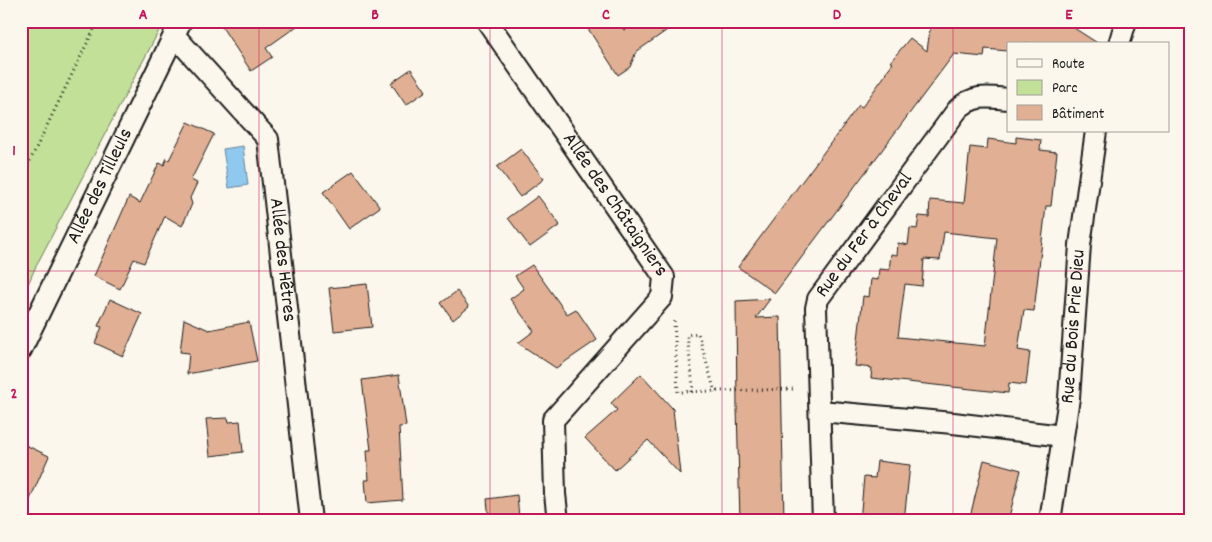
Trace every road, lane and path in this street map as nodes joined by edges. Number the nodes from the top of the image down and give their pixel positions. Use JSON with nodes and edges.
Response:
{"nodes":[{"id":1,"x":98,"y":21,"type":"edge"},
{"id":2,"x":487,"y":21,"type":"edge"},
{"id":3,"x":1126,"y":21,"type":"edge"},
{"id":4,"x":178,"y":28,"type":"edge"},
{"id":5,"x":1120,"y":42,"type":"edge"},
{"id":6,"x":1007,"y":100,"type":"edge"},
{"id":7,"x":1096,"y":132,"type":"edge"},
{"id":8,"x":21,"y":179,"type":"edge"},
{"id":9,"x":662,"y":297,"type":"junction"},
{"id":10,"x":21,"y":350,"type":"edge"},
{"id":11,"x":819,"y":389,"type":"junction"},
{"id":12,"x":691,"y":392,"type":"junction"},
{"id":13,"x":715,"y":392,"type":"junction"},
{"id":14,"x":820,"y":411,"type":"junction"},
{"id":15,"x":1064,"y":436,"type":"junction"},
{"id":16,"x":311,"y":521,"type":"edge"},
{"id":17,"x":558,"y":521,"type":"edge"},
{"id":18,"x":823,"y":521,"type":"edge"},
{"id":19,"x":1050,"y":521,"type":"edge"}],
"edges":[{"from":1,"to":8,"type":"path"},
{"from":2,"to":9,"type":"street","name":"Allée des Châtaigniers"},
{"from":3,"to":5,"type":"street"},
{"from":4,"to":10,"type":"street","name":"Allée des Tilleuls"},
{"from":4,"to":16,"type":"street","name":"Allée des Hêtres"},
{"from":6,"to":11,"type":"street","name":"Rue du Fer à Cheval"},
{"from":7,"to":15,"type":"street","name":"Rue du Bois Prie Dieu"},
{"from":9,"to":12,"type":"path"},
{"from":9,"to":17,"type":"street","name":"Allée des Châtaigniers"},
{"from":11,"to":13,"type":"path"},
{"from":11,"to":14,"type":"street","name":"Rue du Fer à Cheval"},
{"from":12,"to":13,"type":"path"},
{"from":12,"to":13,"type":"path"},
{"from":14,"to":15,"type":"street"},
{"from":14,"to":18,"type":"street","name":"Rue du Fer à Cheval"},
{"from":15,"to":19,"type":"street","name":"Rue du Bois Prie Dieu"}]}
